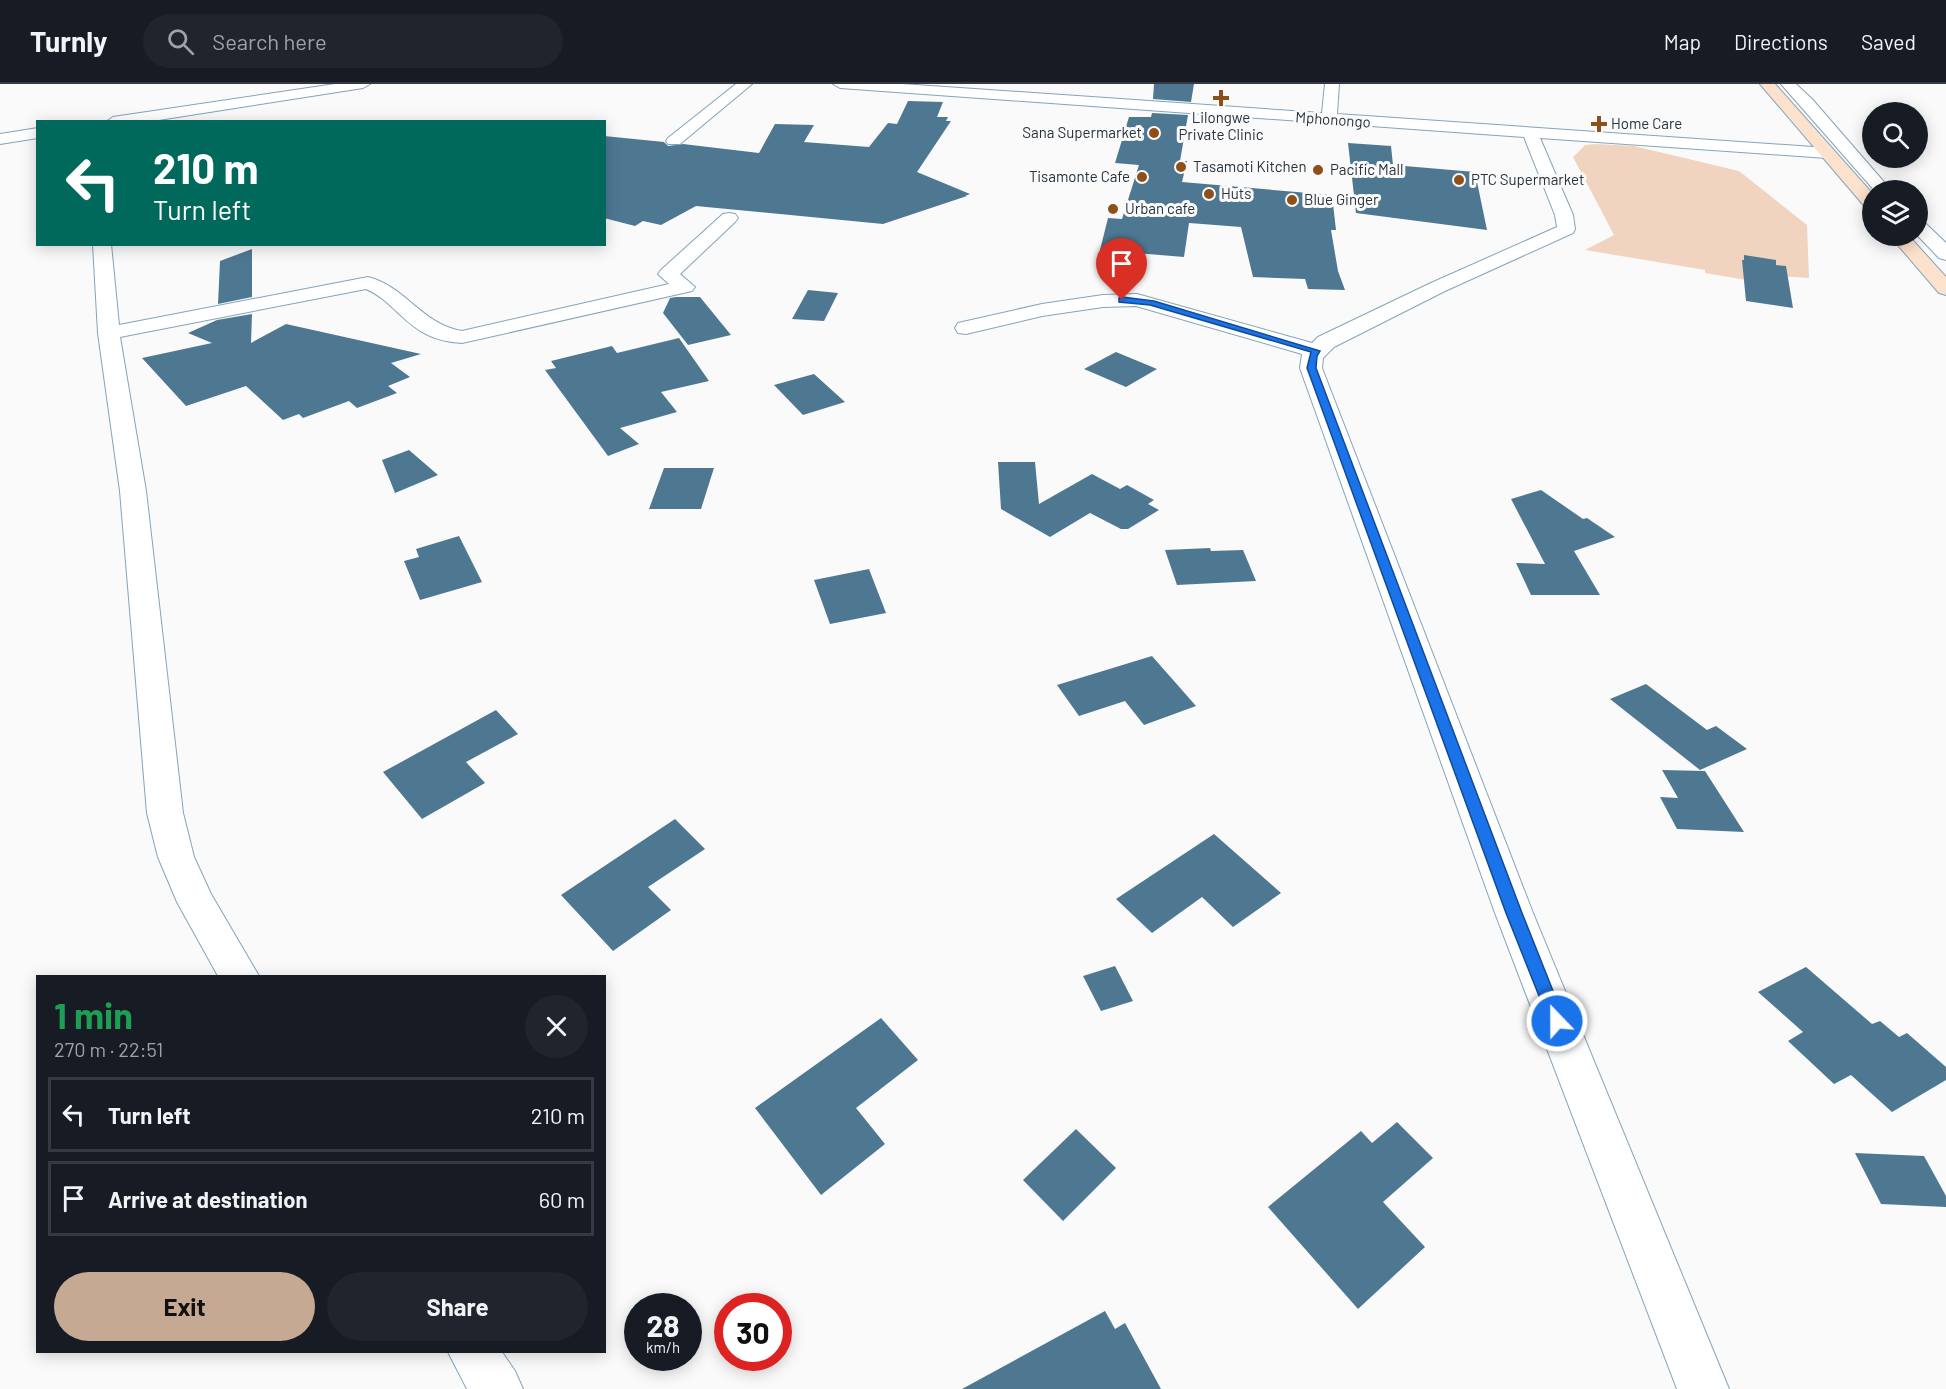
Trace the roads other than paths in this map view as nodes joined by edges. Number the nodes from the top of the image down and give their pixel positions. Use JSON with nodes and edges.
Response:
{"nodes":[{"id":1,"x":363,"y":84,"type":"edge"},
{"id":2,"x":745,"y":84,"type":"edge"},
{"id":3,"x":840,"y":84,"type":"edge"},
{"id":4,"x":1332,"y":84,"type":"edge"},
{"id":5,"x":1767,"y":84,"type":"edge"},
{"id":6,"x":1788,"y":84,"type":"edge"},
{"id":7,"x":1329,"y":119,"type":"junction"},
{"id":8,"x":126,"y":120,"type":"edge"},
{"id":9,"x":36,"y":133,"type":"edge"},
{"id":10,"x":1531,"y":134,"type":"junction"},
{"id":11,"x":0,"y":139,"type":"edge"},
{"id":12,"x":674,"y":141,"type":"dead end"},
{"id":13,"x":1827,"y":153,"type":"junction"},
{"id":14,"x":1874,"y":180,"type":"edge"},
{"id":15,"x":1862,"y":193,"type":"edge"},
{"id":16,"x":729,"y":218,"type":"dead end"},
{"id":17,"x":1928,"y":236,"type":"edge"},
{"id":18,"x":102,"y":246,"type":"edge"},
{"id":19,"x":1908,"y":246,"type":"edge"},
{"id":20,"x":1946,"y":254,"type":"edge"},
{"id":21,"x":1946,"y":289,"type":"edge"},
{"id":22,"x":966,"y":328,"type":"dead end"},
{"id":23,"x":109,"y":333,"type":"junction"},
{"id":24,"x":1316,"y":351,"type":"junction"},
{"id":25,"x":238,"y":975,"type":"edge"},
{"id":26,"x":474,"y":1353,"type":"edge"},
{"id":27,"x":497,"y":1389,"type":"edge"},
{"id":28,"x":1703,"y":1389,"type":"edge"}],
"edges":[{"from":1,"to":8,"type":"street"},
{"from":2,"to":12,"type":"street"},
{"from":3,"to":7,"type":"street","name":"Mphonongo"},
{"from":4,"to":7,"type":"street"},
{"from":5,"to":13,"type":"main road"},
{"from":6,"to":14,"type":"street"},
{"from":7,"to":10,"type":"street","name":"Mphonongo"},
{"from":9,"to":11,"type":"street"},
{"from":10,"to":13,"type":"street","name":"Mphonongo"},
{"from":10,"to":24,"type":"street"},
{"from":13,"to":15,"type":"main road"},
{"from":16,"to":23,"type":"street"},
{"from":17,"to":20,"type":"street"},
{"from":18,"to":23,"type":"street"},
{"from":19,"to":21,"type":"main road"},
{"from":22,"to":24,"type":"street"},
{"from":23,"to":25,"type":"street"},
{"from":24,"to":28,"type":"street"},
{"from":26,"to":27,"type":"street"}]}
